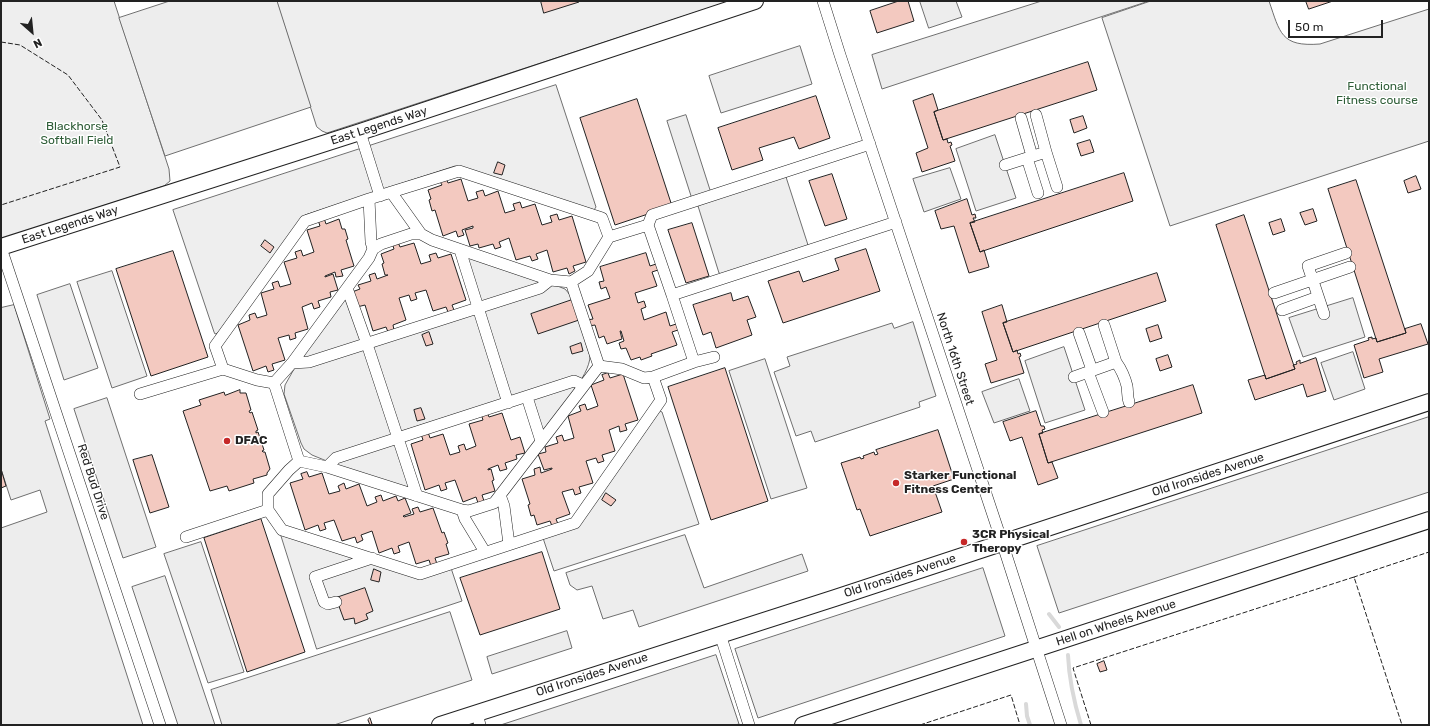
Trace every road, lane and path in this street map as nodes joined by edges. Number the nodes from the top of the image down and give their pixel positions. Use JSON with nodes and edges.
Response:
{"nodes":[{"id":1,"x":755,"y":1,"type":"edge"},
{"id":2,"x":823,"y":1,"type":"edge"},
{"id":3,"x":1036,"y":115,"type":"dead end"},
{"id":4,"x":1021,"y":118,"type":"dead end"},
{"id":5,"x":360,"y":132,"type":"junction"},
{"id":6,"x":870,"y":144,"type":"junction"},
{"id":7,"x":1046,"y":152,"type":"junction"},
{"id":8,"x":1029,"y":157,"type":"junction"},
{"id":9,"x":1005,"y":165,"type":"dead end"},
{"id":10,"x":1057,"y":187,"type":"dead end"},
{"id":11,"x":391,"y":192,"type":"junction"},
{"id":12,"x":1038,"y":193,"type":"dead end"},
{"id":13,"x":374,"y":197,"type":"junction"},
{"id":14,"x":896,"y":222,"type":"junction"},
{"id":15,"x":648,"y":226,"type":"junction"},
{"id":16,"x":421,"y":234,"type":"junction"},
{"id":17,"x":609,"y":237,"type":"junction"},
{"id":18,"x":1,"y":247,"type":"edge"},
{"id":19,"x":373,"y":249,"type":"junction"},
{"id":20,"x":460,"y":250,"type":"junction"},
{"id":21,"x":1346,"y":253,"type":"dead end"},
{"id":22,"x":1350,"y":267,"type":"dead end"},
{"id":23,"x":550,"y":280,"type":"junction"},
{"id":24,"x":1312,"y":280,"type":"junction"},
{"id":25,"x":571,"y":282,"type":"junction"},
{"id":26,"x":347,"y":288,"type":"junction"},
{"id":27,"x":1274,"y":293,"type":"dead end"},
{"id":28,"x":672,"y":295,"type":"junction"},
{"id":29,"x":1318,"y":297,"type":"junction"},
{"id":30,"x":478,"y":308,"type":"junction"},
{"id":31,"x":1282,"y":310,"type":"dead end"},
{"id":32,"x":1324,"y":314,"type":"dead end"},
{"id":33,"x":1104,"y":325,"type":"dead end"},
{"id":34,"x":1079,"y":333,"type":"dead end"},
{"id":35,"x":367,"y":344,"type":"junction"},
{"id":36,"x":714,"y":357,"type":"dead end"},
{"id":37,"x":694,"y":362,"type":"junction"},
{"id":38,"x":1116,"y":362,"type":"junction"},
{"id":39,"x":292,"y":364,"type":"junction"},
{"id":40,"x":599,"y":366,"type":"junction"},
{"id":41,"x":223,"y":369,"type":"junction"},
{"id":42,"x":1090,"y":371,"type":"junction"},
{"id":43,"x":653,"y":377,"type":"junction"},
{"id":44,"x":1074,"y":377,"type":"dead end"},
{"id":45,"x":274,"y":383,"type":"junction"},
{"id":46,"x":583,"y":385,"type":"junction"},
{"id":47,"x":140,"y":394,"type":"dead end"},
{"id":48,"x":527,"y":397,"type":"junction"},
{"id":49,"x":1129,"y":402,"type":"dead end"},
{"id":50,"x":1429,"y":402,"type":"edge"},
{"id":51,"x":508,"y":403,"type":"junction"},
{"id":52,"x":1103,"y":412,"type":"dead end"},
{"id":53,"x":398,"y":438,"type":"junction"},
{"id":54,"x":541,"y":441,"type":"junction"},
{"id":55,"x":298,"y":461,"type":"junction"},
{"id":56,"x":327,"y":467,"type":"junction"},
{"id":57,"x":417,"y":496,"type":"junction"},
{"id":58,"x":500,"y":496,"type":"junction"},
{"id":59,"x":268,"y":510,"type":"junction"},
{"id":60,"x":462,"y":510,"type":"junction"},
{"id":61,"x":1429,"y":520,"type":"edge"},
{"id":62,"x":186,"y":537,"type":"dead end"},
{"id":63,"x":1002,"y":542,"type":"junction"},
{"id":64,"x":509,"y":544,"type":"junction"},
{"id":65,"x":485,"y":552,"type":"junction"},
{"id":66,"x":372,"y":558,"type":"junction"},
{"id":67,"x":336,"y":602,"type":"dead end"},
{"id":68,"x":720,"y":634,"type":"junction"},
{"id":69,"x":1037,"y":649,"type":"junction"},
{"id":70,"x":478,"y":719,"type":"edge"},
{"id":71,"x":160,"y":725,"type":"edge"},
{"id":72,"x":440,"y":725,"type":"edge"},
{"id":73,"x":749,"y":725,"type":"edge"},
{"id":74,"x":803,"y":725,"type":"edge"},
{"id":75,"x":1061,"y":725,"type":"edge"}],
"edges":[{"from":1,"to":5,"type":"street","name":"East Legends Way"},
{"from":2,"to":6,"type":"street","name":"North 16th Street"},
{"from":3,"to":7,"type":"street"},
{"from":4,"to":8,"type":"street"},
{"from":5,"to":13,"type":"street"},
{"from":5,"to":18,"type":"street","name":"East Legends Way"},
{"from":6,"to":14,"type":"street","name":"North 16th Street"},
{"from":6,"to":15,"type":"street"},
{"from":7,"to":8,"type":"street"},
{"from":7,"to":10,"type":"street"},
{"from":8,"to":9,"type":"street"},
{"from":8,"to":12,"type":"street"},
{"from":11,"to":13,"type":"street"},
{"from":11,"to":16,"type":"street"},
{"from":11,"to":17,"type":"street"},
{"from":13,"to":19,"type":"street"},
{"from":13,"to":41,"type":"street"},
{"from":14,"to":28,"type":"street"},
{"from":14,"to":63,"type":"street","name":"North 16th Street"},
{"from":15,"to":17,"type":"street"},
{"from":15,"to":28,"type":"street"},
{"from":16,"to":19,"type":"street"},
{"from":16,"to":20,"type":"street"},
{"from":17,"to":25,"type":"street"},
{"from":18,"to":71,"type":"street","name":"Red Bud Drive"},
{"from":19,"to":26,"type":"street"},
{"from":20,"to":23,"type":"street"},
{"from":20,"to":30,"type":"street"},
{"from":21,"to":24,"type":"street"},
{"from":22,"to":24,"type":"street"},
{"from":23,"to":25,"type":"street"},
{"from":23,"to":30,"type":"street"},
{"from":24,"to":27,"type":"street"},
{"from":24,"to":29,"type":"street"},
{"from":25,"to":40,"type":"street"},
{"from":26,"to":35,"type":"street"},
{"from":26,"to":39,"type":"street"},
{"from":28,"to":37,"type":"street"},
{"from":29,"to":31,"type":"street"},
{"from":29,"to":32,"type":"street"},
{"from":30,"to":35,"type":"street"},
{"from":30,"to":51,"type":"street"},
{"from":33,"to":38,"type":"street"},
{"from":34,"to":42,"type":"street"},
{"from":35,"to":39,"type":"street"},
{"from":35,"to":53,"type":"street"},
{"from":36,"to":37,"type":"street"},
{"from":37,"to":43,"type":"street"},
{"from":38,"to":42,"type":"street"},
{"from":38,"to":49,"type":"street"},
{"from":39,"to":45,"type":"street"},
{"from":40,"to":43,"type":"street"},
{"from":40,"to":46,"type":"street"},
{"from":41,"to":45,"type":"street"},
{"from":41,"to":47,"type":"street"},
{"from":42,"to":44,"type":"street"},
{"from":42,"to":52,"type":"street"},
{"from":43,"to":64,"type":"street"},
{"from":45,"to":55,"type":"street"},
{"from":46,"to":48,"type":"street"},
{"from":46,"to":54,"type":"street"},
{"from":48,"to":51,"type":"street"},
{"from":48,"to":54,"type":"street"},
{"from":50,"to":63,"type":"street","name":"Old Ironsides Avenue"},
{"from":51,"to":53,"type":"street"},
{"from":53,"to":56,"type":"street"},
{"from":53,"to":57,"type":"street"},
{"from":54,"to":58,"type":"street"},
{"from":55,"to":56,"type":"street"},
{"from":55,"to":59,"type":"street"},
{"from":56,"to":57,"type":"street"},
{"from":57,"to":60,"type":"street"},
{"from":58,"to":60,"type":"street"},
{"from":58,"to":64,"type":"street"},
{"from":59,"to":62,"type":"street"},
{"from":59,"to":66,"type":"street"},
{"from":60,"to":65,"type":"street"},
{"from":61,"to":69,"type":"street","name":"Hell on Wheels Avenue"},
{"from":63,"to":68,"type":"street","name":"Old Ironsides Avenue"},
{"from":63,"to":69,"type":"street","name":"North 16th Street"},
{"from":64,"to":65,"type":"street"},
{"from":65,"to":66,"type":"street"},
{"from":66,"to":67,"type":"street"},
{"from":68,"to":70,"type":"street","name":"Old Ironsides Avenue"},
{"from":68,"to":73,"type":"street"},
{"from":69,"to":74,"type":"street","name":"Hell on Wheels Avenue"},
{"from":69,"to":75,"type":"street","name":"North 16th Street"},
{"from":70,"to":72,"type":"street","name":"Old Ironsides Avenue"}]}
